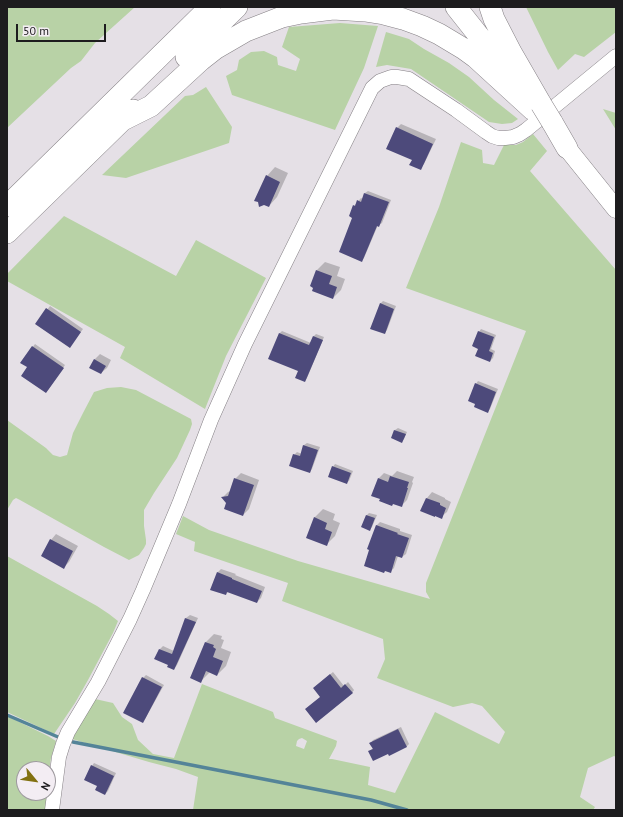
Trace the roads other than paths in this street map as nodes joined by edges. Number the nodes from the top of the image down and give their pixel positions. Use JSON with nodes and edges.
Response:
{"nodes":[{"id":1,"x":210,"y":7,"type":"edge"},
{"id":2,"x":237,"y":7,"type":"edge"},
{"id":3,"x":456,"y":7,"type":"edge"},
{"id":4,"x":490,"y":7,"type":"edge"},
{"id":5,"x":616,"y":56,"type":"edge"},
{"id":6,"x":537,"y":107,"type":"junction"},
{"id":7,"x":123,"y":120,"type":"junction"},
{"id":8,"x":567,"y":148,"type":"joint"},
{"id":9,"x":7,"y":206,"type":"edge"},
{"id":10,"x":616,"y":209,"type":"edge"},
{"id":11,"x":7,"y":233,"type":"edge"},
{"id":12,"x":52,"y":810,"type":"edge"}],
"edges":[{"from":1,"to":9,"type":"highway"},
{"from":2,"to":7,"type":"highway"},
{"from":3,"to":6,"type":"highway"},
{"from":4,"to":6,"type":"highway"},
{"from":5,"to":12,"type":"street"},
{"from":6,"to":7,"type":"highway"},
{"from":6,"to":8,"type":"highway"},
{"from":7,"to":11,"type":"highway"},
{"from":8,"to":10,"type":"main road"}]}
